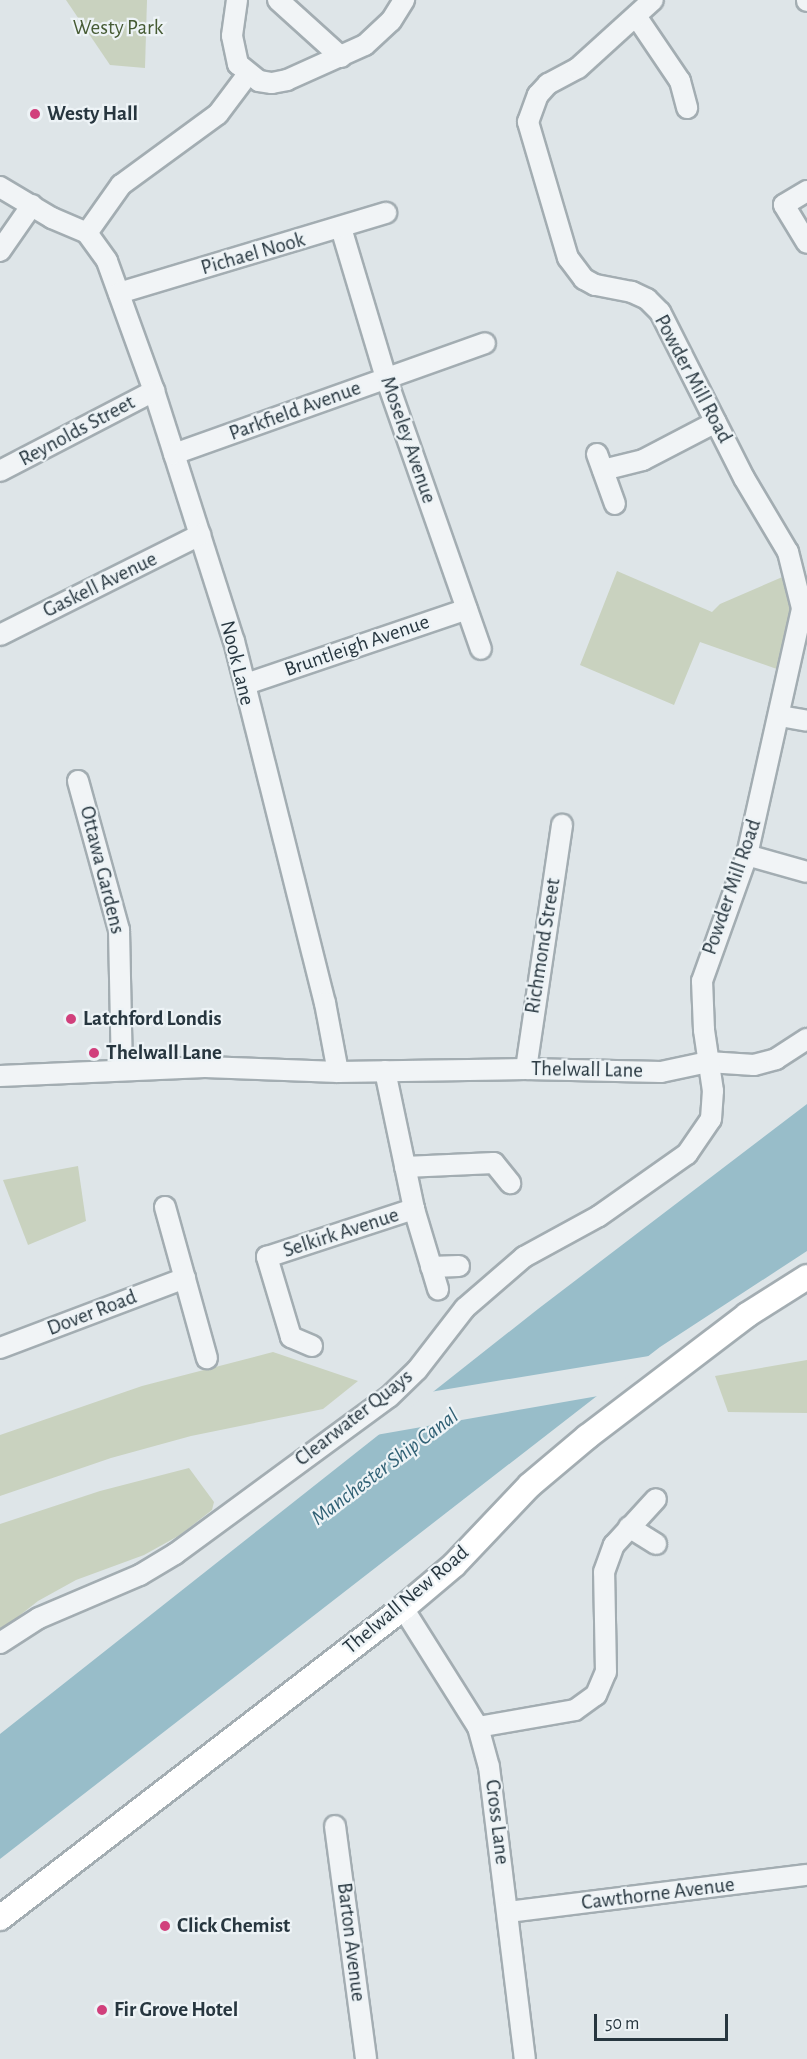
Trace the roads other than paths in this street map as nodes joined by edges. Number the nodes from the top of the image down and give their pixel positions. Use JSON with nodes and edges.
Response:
{"nodes":[{"id":1,"x":237,"y":0,"type":"edge"},
{"id":2,"x":278,"y":0,"type":"edge"},
{"id":3,"x":404,"y":0,"type":"edge"},
{"id":4,"x":653,"y":0,"type":"edge"},
{"id":5,"x":636,"y":16,"type":"junction"},
{"id":6,"x":341,"y":57,"type":"junction"},
{"id":7,"x":248,"y":74,"type":"junction"},
{"id":8,"x":687,"y":108,"type":"dead end"},
{"id":9,"x":0,"y":187,"type":"edge"},
{"id":10,"x":807,"y":191,"type":"edge"},
{"id":11,"x":32,"y":205,"type":"junction"},
{"id":12,"x":386,"y":213,"type":"dead end"},
{"id":13,"x":341,"y":228,"type":"junction"},
{"id":14,"x":87,"y":233,"type":"junction"},
{"id":15,"x":807,"y":243,"type":"edge"},
{"id":16,"x":0,"y":251,"type":"edge"},
{"id":17,"x":119,"y":293,"type":"junction"},
{"id":18,"x":484,"y":343,"type":"dead end"},
{"id":19,"x":386,"y":378,"type":"junction"},
{"id":20,"x":154,"y":391,"type":"junction"},
{"id":21,"x":716,"y":422,"type":"junction"},
{"id":22,"x":174,"y":454,"type":"junction"},
{"id":23,"x":0,"y":471,"type":"edge"},
{"id":24,"x":615,"y":504,"type":"dead end"},
{"id":25,"x":200,"y":535,"type":"junction"},
{"id":26,"x":805,"y":608,"type":"edge"},
{"id":27,"x":467,"y":609,"type":"junction"},
{"id":28,"x":0,"y":634,"type":"edge"},
{"id":29,"x":481,"y":649,"type":"dead end"},
{"id":30,"x":246,"y":684,"type":"junction"},
{"id":31,"x":780,"y":716,"type":"junction"},
{"id":32,"x":807,"y":721,"type":"edge"},
{"id":33,"x":75,"y":782,"type":"dead end"},
{"id":34,"x":562,"y":825,"type":"dead end"},
{"id":35,"x":747,"y":855,"type":"junction"},
{"id":36,"x":807,"y":872,"type":"edge"},
{"id":37,"x":807,"y":1039,"type":"edge"},
{"id":38,"x":708,"y":1062,"type":"junction"},
{"id":39,"x":122,"y":1069,"type":"junction"},
{"id":40,"x":526,"y":1069,"type":"junction"},
{"id":41,"x":385,"y":1071,"type":"junction"},
{"id":42,"x":338,"y":1072,"type":"junction"},
{"id":43,"x":0,"y":1076,"type":"edge"},
{"id":44,"x":405,"y":1167,"type":"junction"},
{"id":45,"x":510,"y":1183,"type":"dead end"},
{"id":46,"x":165,"y":1207,"type":"dead end"},
{"id":47,"x":414,"y":1209,"type":"junction"},
{"id":48,"x":459,"y":1266,"type":"dead end"},
{"id":49,"x":431,"y":1267,"type":"junction"},
{"id":50,"x":807,"y":1277,"type":"edge"},
{"id":51,"x":185,"y":1278,"type":"junction"},
{"id":52,"x":438,"y":1289,"type":"dead end"},
{"id":53,"x":312,"y":1346,"type":"dead end"},
{"id":54,"x":0,"y":1347,"type":"edge"},
{"id":55,"x":207,"y":1358,"type":"dead end"},
{"id":56,"x":656,"y":1499,"type":"dead end"},
{"id":57,"x":629,"y":1527,"type":"junction"},
{"id":58,"x":656,"y":1544,"type":"dead end"},
{"id":59,"x":403,"y":1608,"type":"junction"},
{"id":60,"x":0,"y":1643,"type":"edge"},
{"id":61,"x":478,"y":1727,"type":"junction"},
{"id":62,"x":335,"y":1826,"type":"dead end"},
{"id":63,"x":807,"y":1875,"type":"edge"},
{"id":64,"x":508,"y":1912,"type":"junction"},
{"id":65,"x":0,"y":1918,"type":"edge"},
{"id":66,"x":366,"y":2059,"type":"edge"},
{"id":67,"x":525,"y":2059,"type":"edge"}],
"edges":[{"from":1,"to":7,"type":"street"},
{"from":2,"to":6,"type":"street"},
{"from":3,"to":6,"type":"street"},
{"from":4,"to":5,"type":"street","name":"Powder Mill Road"},
{"from":5,"to":8,"type":"street"},
{"from":5,"to":21,"type":"street","name":"Powder Mill Road"},
{"from":6,"to":7,"type":"street"},
{"from":7,"to":14,"type":"street"},
{"from":9,"to":11,"type":"street"},
{"from":10,"to":15,"type":"street"},
{"from":11,"to":14,"type":"street"},
{"from":11,"to":16,"type":"street"},
{"from":12,"to":13,"type":"street","name":"Pichael Nook"},
{"from":13,"to":17,"type":"street","name":"Pichael Nook"},
{"from":13,"to":19,"type":"street","name":"Moseley Avenue"},
{"from":14,"to":17,"type":"street","name":"Nook Lane"},
{"from":17,"to":20,"type":"street","name":"Nook Lane"},
{"from":18,"to":19,"type":"street","name":"Parkfield Avenue"},
{"from":19,"to":22,"type":"street","name":"Parkfield Avenue"},
{"from":19,"to":27,"type":"street","name":"Moseley Avenue"},
{"from":20,"to":22,"type":"street","name":"Nook Lane"},
{"from":20,"to":23,"type":"street","name":"Reynolds Street"},
{"from":21,"to":24,"type":"street"},
{"from":21,"to":26,"type":"street","name":"Powder Mill Road"},
{"from":22,"to":25,"type":"street","name":"Nook Lane"},
{"from":25,"to":28,"type":"street","name":"Gaskell Avenue"},
{"from":25,"to":30,"type":"street","name":"Nook Lane"},
{"from":26,"to":31,"type":"street","name":"Powder Mill Road"},
{"from":27,"to":29,"type":"street","name":"Moseley Avenue"},
{"from":27,"to":30,"type":"street","name":"Bruntleigh Avenue"},
{"from":30,"to":42,"type":"street","name":"Nook Lane"},
{"from":31,"to":32,"type":"street"},
{"from":31,"to":35,"type":"street","name":"Powder Mill Road"},
{"from":33,"to":39,"type":"street","name":"Ottawa Gardens"},
{"from":34,"to":40,"type":"street","name":"Richmond Street"},
{"from":35,"to":36,"type":"street"},
{"from":35,"to":38,"type":"street","name":"Powder Mill Road"},
{"from":37,"to":38,"type":"street","name":"Thelwall Lane"},
{"from":38,"to":40,"type":"street","name":"Thelwall Lane"},
{"from":38,"to":60,"type":"street","name":"Clearwater Quays"},
{"from":39,"to":42,"type":"street","name":"Thelwall Lane"},
{"from":39,"to":43,"type":"street","name":"Thelwall Lane"},
{"from":40,"to":41,"type":"street","name":"Thelwall Lane"},
{"from":41,"to":42,"type":"street","name":"Thelwall Lane"},
{"from":41,"to":44,"type":"street"},
{"from":44,"to":45,"type":"street"},
{"from":44,"to":47,"type":"street"},
{"from":46,"to":51,"type":"street"},
{"from":47,"to":49,"type":"street"},
{"from":47,"to":53,"type":"street","name":"Selkirk Avenue"},
{"from":48,"to":49,"type":"street"},
{"from":49,"to":52,"type":"street"},
{"from":50,"to":59,"type":"main road","name":"Thelwall New Road"},
{"from":51,"to":54,"type":"street","name":"Dover Road"},
{"from":51,"to":55,"type":"street"},
{"from":56,"to":57,"type":"street"},
{"from":57,"to":58,"type":"street"},
{"from":57,"to":61,"type":"street"},
{"from":59,"to":61,"type":"street","name":"Cross Lane"},
{"from":59,"to":65,"type":"main road","name":"Thelwall New Road"},
{"from":61,"to":64,"type":"street","name":"Cross Lane"},
{"from":62,"to":66,"type":"street","name":"Barton Avenue"},
{"from":63,"to":64,"type":"street","name":"Cawthorne Avenue"},
{"from":64,"to":67,"type":"street","name":"Cross Lane"}]}
